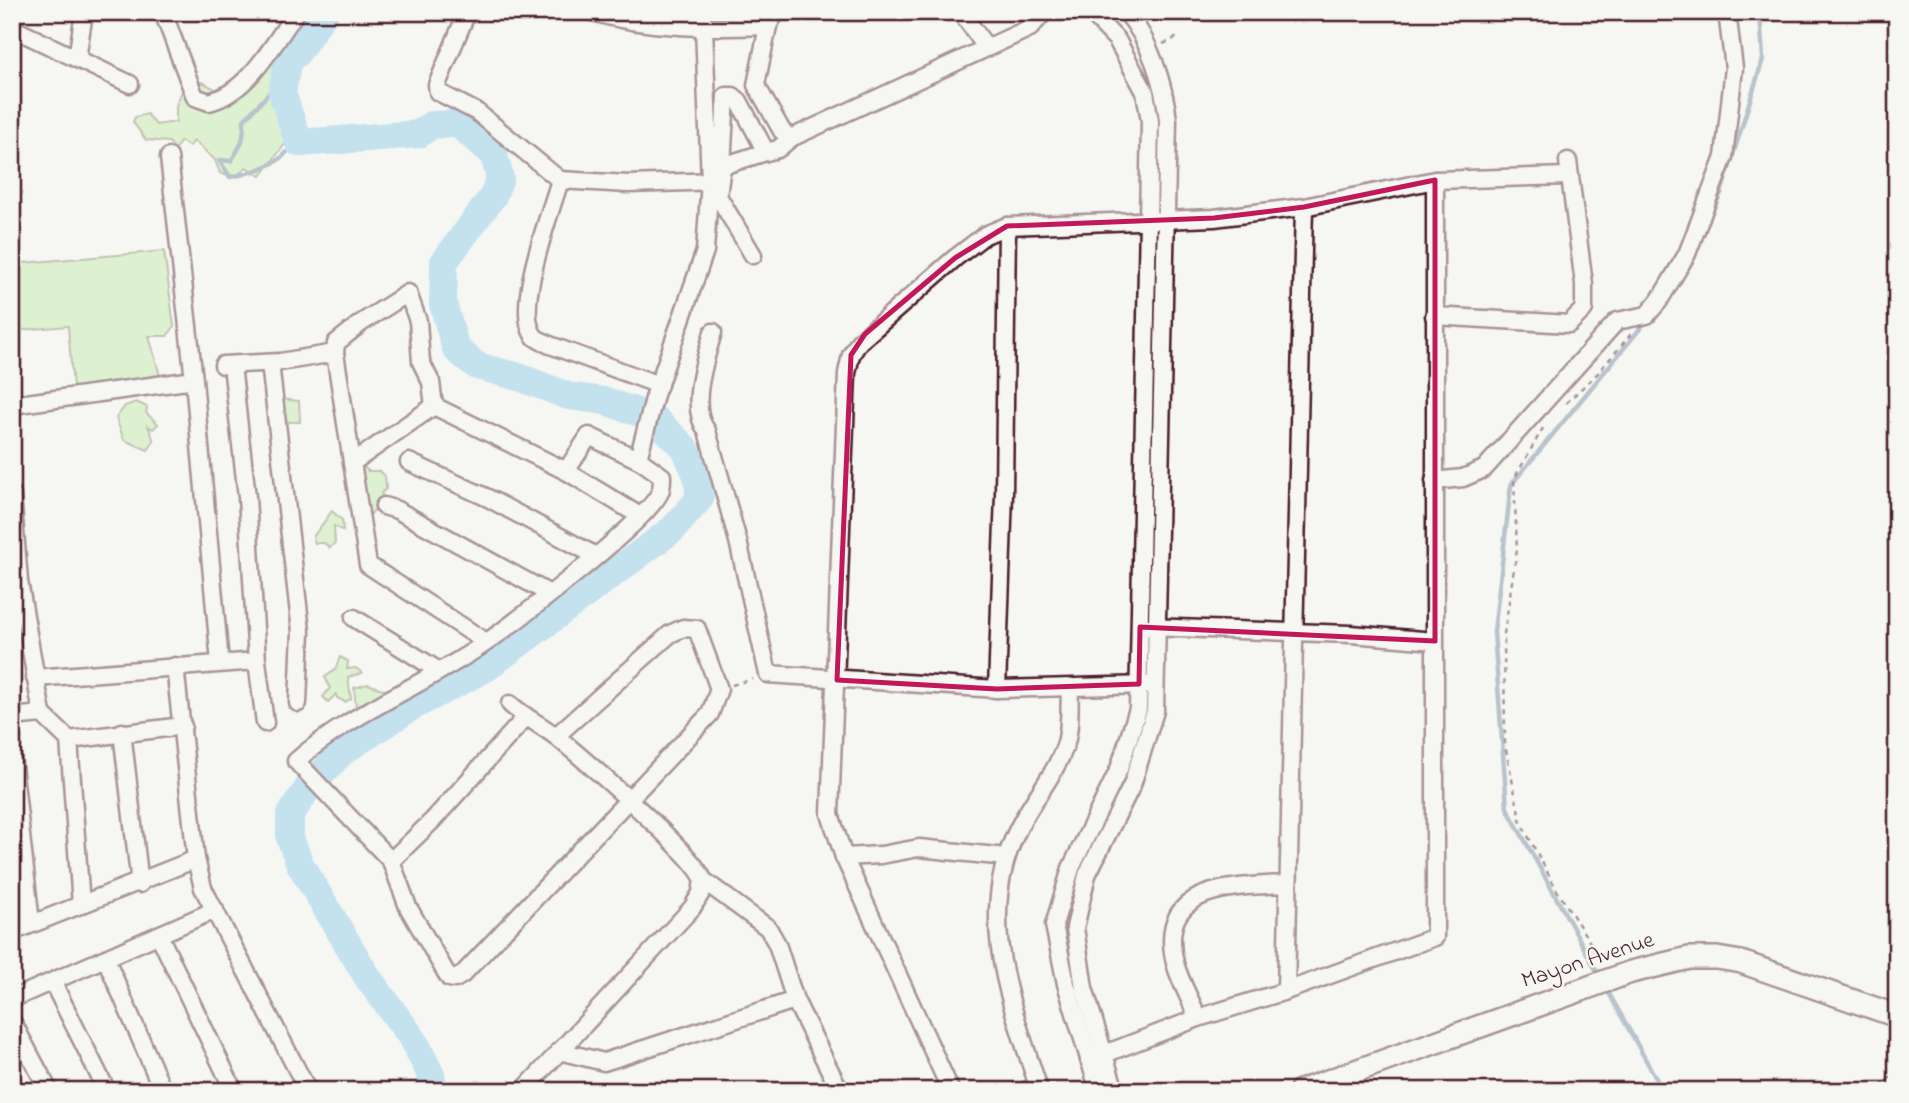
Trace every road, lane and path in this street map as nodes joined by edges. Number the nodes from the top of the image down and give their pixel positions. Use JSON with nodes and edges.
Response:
{"nodes":[{"id":1,"x":84,"y":12,"type":"edge"},
{"id":2,"x":163,"y":12,"type":"edge"},
{"id":3,"x":296,"y":12,"type":"edge"},
{"id":4,"x":467,"y":12,"type":"edge"},
{"id":5,"x":592,"y":12,"type":"edge"},
{"id":6,"x":961,"y":12,"type":"edge"},
{"id":7,"x":1044,"y":12,"type":"edge"},
{"id":8,"x":1125,"y":12,"type":"edge"},
{"id":9,"x":1727,"y":12,"type":"edge"},
{"id":10,"x":1100,"y":15,"type":"edge"},
{"id":11,"x":772,"y":19,"type":"edge"},
{"id":12,"x":703,"y":20,"type":"edge"},
{"id":13,"x":13,"y":31,"type":"edge"},
{"id":14,"x":986,"y":47,"type":"junction"},
{"id":15,"x":76,"y":59,"type":"junction"},
{"id":16,"x":130,"y":84,"type":"dead end"},
{"id":17,"x":726,"y":96,"type":"junction"},
{"id":18,"x":707,"y":102,"type":"junction"},
{"id":19,"x":791,"y":138,"type":"junction"},
{"id":20,"x":766,"y":152,"type":"junction"},
{"id":21,"x":169,"y":157,"type":"dead end"},
{"id":22,"x":717,"y":176,"type":"junction"},
{"id":23,"x":560,"y":180,"type":"junction"},
{"id":24,"x":1435,"y":180,"type":"junction"},
{"id":25,"x":1304,"y":207,"type":"junction"},
{"id":26,"x":1165,"y":221,"type":"junction"},
{"id":27,"x":1146,"y":222,"type":"junction"},
{"id":28,"x":1007,"y":226,"type":"junction"},
{"id":29,"x":753,"y":255,"type":"dead end"},
{"id":30,"x":1647,"y":315,"type":"junction"},
{"id":31,"x":1434,"y":316,"type":"junction"},
{"id":32,"x":713,"y":332,"type":"dead end"},
{"id":33,"x":335,"y":353,"type":"junction"},
{"id":34,"x":270,"y":363,"type":"junction"},
{"id":35,"x":194,"y":380,"type":"junction"},
{"id":36,"x":657,"y":390,"type":"junction"},
{"id":37,"x":12,"y":405,"type":"edge"},
{"id":38,"x":434,"y":406,"type":"junction"},
{"id":39,"x":1558,"y":410,"type":"dead end"},
{"id":40,"x":1548,"y":420,"type":"dead end"},
{"id":41,"x":640,"y":458,"type":"junction"},
{"id":42,"x":409,"y":462,"type":"dead end"},
{"id":43,"x":352,"y":463,"type":"junction"},
{"id":44,"x":566,"y":471,"type":"junction"},
{"id":45,"x":1434,"y":481,"type":"junction"},
{"id":46,"x":13,"y":502,"type":"edge"},
{"id":47,"x":384,"y":506,"type":"dead end"},
{"id":48,"x":640,"y":516,"type":"junction"},
{"id":49,"x":14,"y":552,"type":"edge"},
{"id":50,"x":596,"y":556,"type":"junction"},
{"id":51,"x":548,"y":593,"type":"junction"},
{"id":52,"x":17,"y":604,"type":"edge"},
{"id":53,"x":354,"y":618,"type":"dead end"},
{"id":54,"x":1148,"y":627,"type":"junction"},
{"id":55,"x":1295,"y":633,"type":"junction"},
{"id":56,"x":1435,"y":641,"type":"junction"},
{"id":57,"x":486,"y":642,"type":"junction"},
{"id":58,"x":257,"y":661,"type":"junction"},
{"id":59,"x":220,"y":663,"type":"junction"},
{"id":60,"x":175,"y":666,"type":"junction"},
{"id":61,"x":439,"y":671,"type":"junction"},
{"id":62,"x":768,"y":674,"type":"junction"},
{"id":63,"x":35,"y":678,"type":"junction"},
{"id":64,"x":837,"y":680,"type":"junction"},
{"id":65,"x":1147,"y":685,"type":"junction"},
{"id":66,"x":1070,"y":688,"type":"junction"},
{"id":67,"x":719,"y":689,"type":"junction"},
{"id":68,"x":997,"y":689,"type":"junction"},
{"id":69,"x":298,"y":703,"type":"dead end"},
{"id":70,"x":510,"y":704,"type":"dead end"},
{"id":71,"x":42,"y":714,"type":"junction"},
{"id":72,"x":12,"y":717,"type":"edge"},
{"id":73,"x":524,"y":718,"type":"junction"},
{"id":74,"x":265,"y":723,"type":"dead end"},
{"id":75,"x":183,"y":726,"type":"junction"},
{"id":76,"x":122,"y":732,"type":"junction"},
{"id":77,"x":556,"y":736,"type":"junction"},
{"id":78,"x":69,"y":740,"type":"junction"},
{"id":79,"x":12,"y":756,"type":"edge"},
{"id":80,"x":628,"y":800,"type":"junction"},
{"id":81,"x":844,"y":857,"type":"junction"},
{"id":82,"x":1006,"y":857,"type":"junction"},
{"id":83,"x":195,"y":859,"type":"junction"},
{"id":84,"x":391,"y":861,"type":"junction"},
{"id":85,"x":703,"y":880,"type":"junction"},
{"id":86,"x":140,"y":884,"type":"junction"},
{"id":87,"x":1287,"y":884,"type":"junction"},
{"id":88,"x":81,"y":905,"type":"junction"},
{"id":89,"x":215,"y":910,"type":"junction"},
{"id":90,"x":31,"y":923,"type":"junction"},
{"id":91,"x":12,"y":932,"type":"edge"},
{"id":92,"x":159,"y":935,"type":"junction"},
{"id":93,"x":106,"y":959,"type":"junction"},
{"id":94,"x":1612,"y":978,"type":"junction"},
{"id":95,"x":53,"y":983,"type":"junction"},
{"id":96,"x":1286,"y":991,"type":"junction"},
{"id":97,"x":12,"y":999,"type":"edge"},
{"id":98,"x":795,"y":1000,"type":"junction"},
{"id":99,"x":1897,"y":1016,"type":"edge"},
{"id":100,"x":1198,"y":1018,"type":"junction"},
{"id":101,"x":12,"y":1021,"type":"edge"},
{"id":102,"x":559,"y":1051,"type":"junction"},
{"id":103,"x":1105,"y":1055,"type":"junction"},
{"id":104,"x":1089,"y":1060,"type":"junction"},
{"id":105,"x":1897,"y":1084,"type":"edge"},
{"id":106,"x":49,"y":1091,"type":"edge"},
{"id":107,"x":107,"y":1091,"type":"edge"},
{"id":108,"x":163,"y":1091,"type":"edge"},
{"id":109,"x":234,"y":1091,"type":"edge"},
{"id":110,"x":308,"y":1091,"type":"edge"},
{"id":111,"x":523,"y":1091,"type":"edge"},
{"id":112,"x":840,"y":1091,"type":"edge"},
{"id":113,"x":951,"y":1091,"type":"edge"},
{"id":114,"x":1025,"y":1091,"type":"edge"},
{"id":115,"x":1099,"y":1091,"type":"edge"},
{"id":116,"x":1115,"y":1091,"type":"edge"},
{"id":117,"x":1300,"y":1091,"type":"edge"},
{"id":118,"x":1889,"y":1091,"type":"edge"}],
"edges":[{"from":1,"to":15,"type":"street"},
{"from":2,"to":3,"type":"street"},
{"from":4,"to":23,"type":"street"},
{"from":5,"to":12,"type":"street"},
{"from":6,"to":14,"type":"street"},
{"from":7,"to":14,"type":"street"},
{"from":8,"to":26,"type":"street"},
{"from":9,"to":30,"type":"street"},
{"from":10,"to":27,"type":"street"},
{"from":11,"to":12,"type":"street"},
{"from":11,"to":19,"type":"street"},
{"from":12,"to":18,"type":"street"},
{"from":13,"to":15,"type":"street"},
{"from":14,"to":19,"type":"street"},
{"from":15,"to":16,"type":"street"},
{"from":17,"to":18,"type":"street"},
{"from":17,"to":20,"type":"street"},
{"from":17,"to":22,"type":"street"},
{"from":18,"to":22,"type":"street"},
{"from":19,"to":20,"type":"street"},
{"from":20,"to":22,"type":"street"},
{"from":21,"to":35,"type":"street"},
{"from":22,"to":23,"type":"street"},
{"from":22,"to":29,"type":"street"},
{"from":22,"to":36,"type":"street"},
{"from":23,"to":36,"type":"street"},
{"from":24,"to":25,"type":"street"},
{"from":24,"to":31,"type":"street"},
{"from":24,"to":31,"type":"street"},
{"from":25,"to":26,"type":"street"},
{"from":25,"to":55,"type":"street"},
{"from":26,"to":27,"type":"street"},
{"from":26,"to":54,"type":"street"},
{"from":27,"to":28,"type":"street"},
{"from":27,"to":54,"type":"street"},
{"from":28,"to":64,"type":"street"},
{"from":28,"to":68,"type":"street"},
{"from":30,"to":39,"type":"path"},
{"from":30,"to":45,"type":"street"},
{"from":31,"to":45,"type":"street"},
{"from":32,"to":62,"type":"street"},
{"from":33,"to":34,"type":"street"},
{"from":33,"to":38,"type":"street"},
{"from":33,"to":43,"type":"street"},
{"from":34,"to":58,"type":"street"},
{"from":34,"to":69,"type":"street"},
{"from":35,"to":37,"type":"street"},
{"from":35,"to":59,"type":"street"},
{"from":36,"to":41,"type":"street"},
{"from":38,"to":43,"type":"street"},
{"from":38,"to":44,"type":"street"},
{"from":40,"to":94,"type":"path"},
{"from":41,"to":44,"type":"street"},
{"from":41,"to":48,"type":"street"},
{"from":42,"to":50,"type":"street"},
{"from":43,"to":57,"type":"street"},
{"from":44,"to":48,"type":"street"},
{"from":45,"to":56,"type":"street"},
{"from":46,"to":49,"type":"street"},
{"from":47,"to":51,"type":"street"},
{"from":48,"to":50,"type":"street"},
{"from":49,"to":52,"type":"street"},
{"from":50,"to":51,"type":"street"},
{"from":51,"to":57,"type":"street"},
{"from":52,"to":63,"type":"street"},
{"from":53,"to":61,"type":"street"},
{"from":54,"to":55,"type":"street"},
{"from":54,"to":65,"type":"street"},
{"from":55,"to":56,"type":"street"},
{"from":55,"to":87,"type":"street"},
{"from":56,"to":96,"type":"street"},
{"from":57,"to":61,"type":"street"},
{"from":58,"to":59,"type":"street"},
{"from":58,"to":74,"type":"street"},
{"from":59,"to":60,"type":"street"},
{"from":60,"to":63,"type":"street"},
{"from":60,"to":75,"type":"street"},
{"from":61,"to":84,"type":"street"},
{"from":62,"to":64,"type":"street"},
{"from":62,"to":67,"type":"path"},
{"from":63,"to":71,"type":"street"},
{"from":64,"to":68,"type":"street"},
{"from":64,"to":81,"type":"street"},
{"from":65,"to":66,"type":"street"},
{"from":65,"to":103,"type":"street"},
{"from":65,"to":104,"type":"street"},
{"from":66,"to":68,"type":"street"},
{"from":66,"to":82,"type":"street"},
{"from":67,"to":77,"type":"street"},
{"from":67,"to":80,"type":"street"},
{"from":70,"to":73,"type":"street"},
{"from":71,"to":72,"type":"street"},
{"from":71,"to":78,"type":"street"},
{"from":73,"to":77,"type":"street"},
{"from":73,"to":84,"type":"street"},
{"from":75,"to":76,"type":"street"},
{"from":75,"to":83,"type":"street"},
{"from":76,"to":78,"type":"street"},
{"from":76,"to":86,"type":"street"},
{"from":77,"to":80,"type":"street"},
{"from":78,"to":88,"type":"street"},
{"from":79,"to":90,"type":"street"},
{"from":80,"to":84,"type":"street"},
{"from":80,"to":85,"type":"street"},
{"from":81,"to":82,"type":"street"},
{"from":81,"to":113,"type":"street"},
{"from":82,"to":114,"type":"street"},
{"from":83,"to":86,"type":"street"},
{"from":83,"to":89,"type":"street"},
{"from":85,"to":98,"type":"street"},
{"from":85,"to":102,"type":"street"},
{"from":86,"to":88,"type":"street"},
{"from":87,"to":96,"type":"street"},
{"from":87,"to":100,"type":"street"},
{"from":88,"to":90,"type":"street"},
{"from":89,"to":92,"type":"street"},
{"from":89,"to":110,"type":"street"},
{"from":90,"to":91,"type":"street"},
{"from":92,"to":93,"type":"street"},
{"from":92,"to":109,"type":"street"},
{"from":93,"to":95,"type":"street"},
{"from":93,"to":108,"type":"street"},
{"from":94,"to":99,"type":"main road","name":"Mayon Avenue"},
{"from":94,"to":117,"type":"main road","name":"Mayon Avenue"},
{"from":95,"to":97,"type":"street"},
{"from":95,"to":107,"type":"street"},
{"from":96,"to":100,"type":"street"},
{"from":98,"to":102,"type":"street"},
{"from":98,"to":112,"type":"street"},
{"from":100,"to":103,"type":"street"},
{"from":101,"to":106,"type":"street"},
{"from":102,"to":111,"type":"street"},
{"from":103,"to":104,"type":"street"},
{"from":103,"to":116,"type":"street"},
{"from":104,"to":115,"type":"street"},
{"from":105,"to":118,"type":"street"}]}
